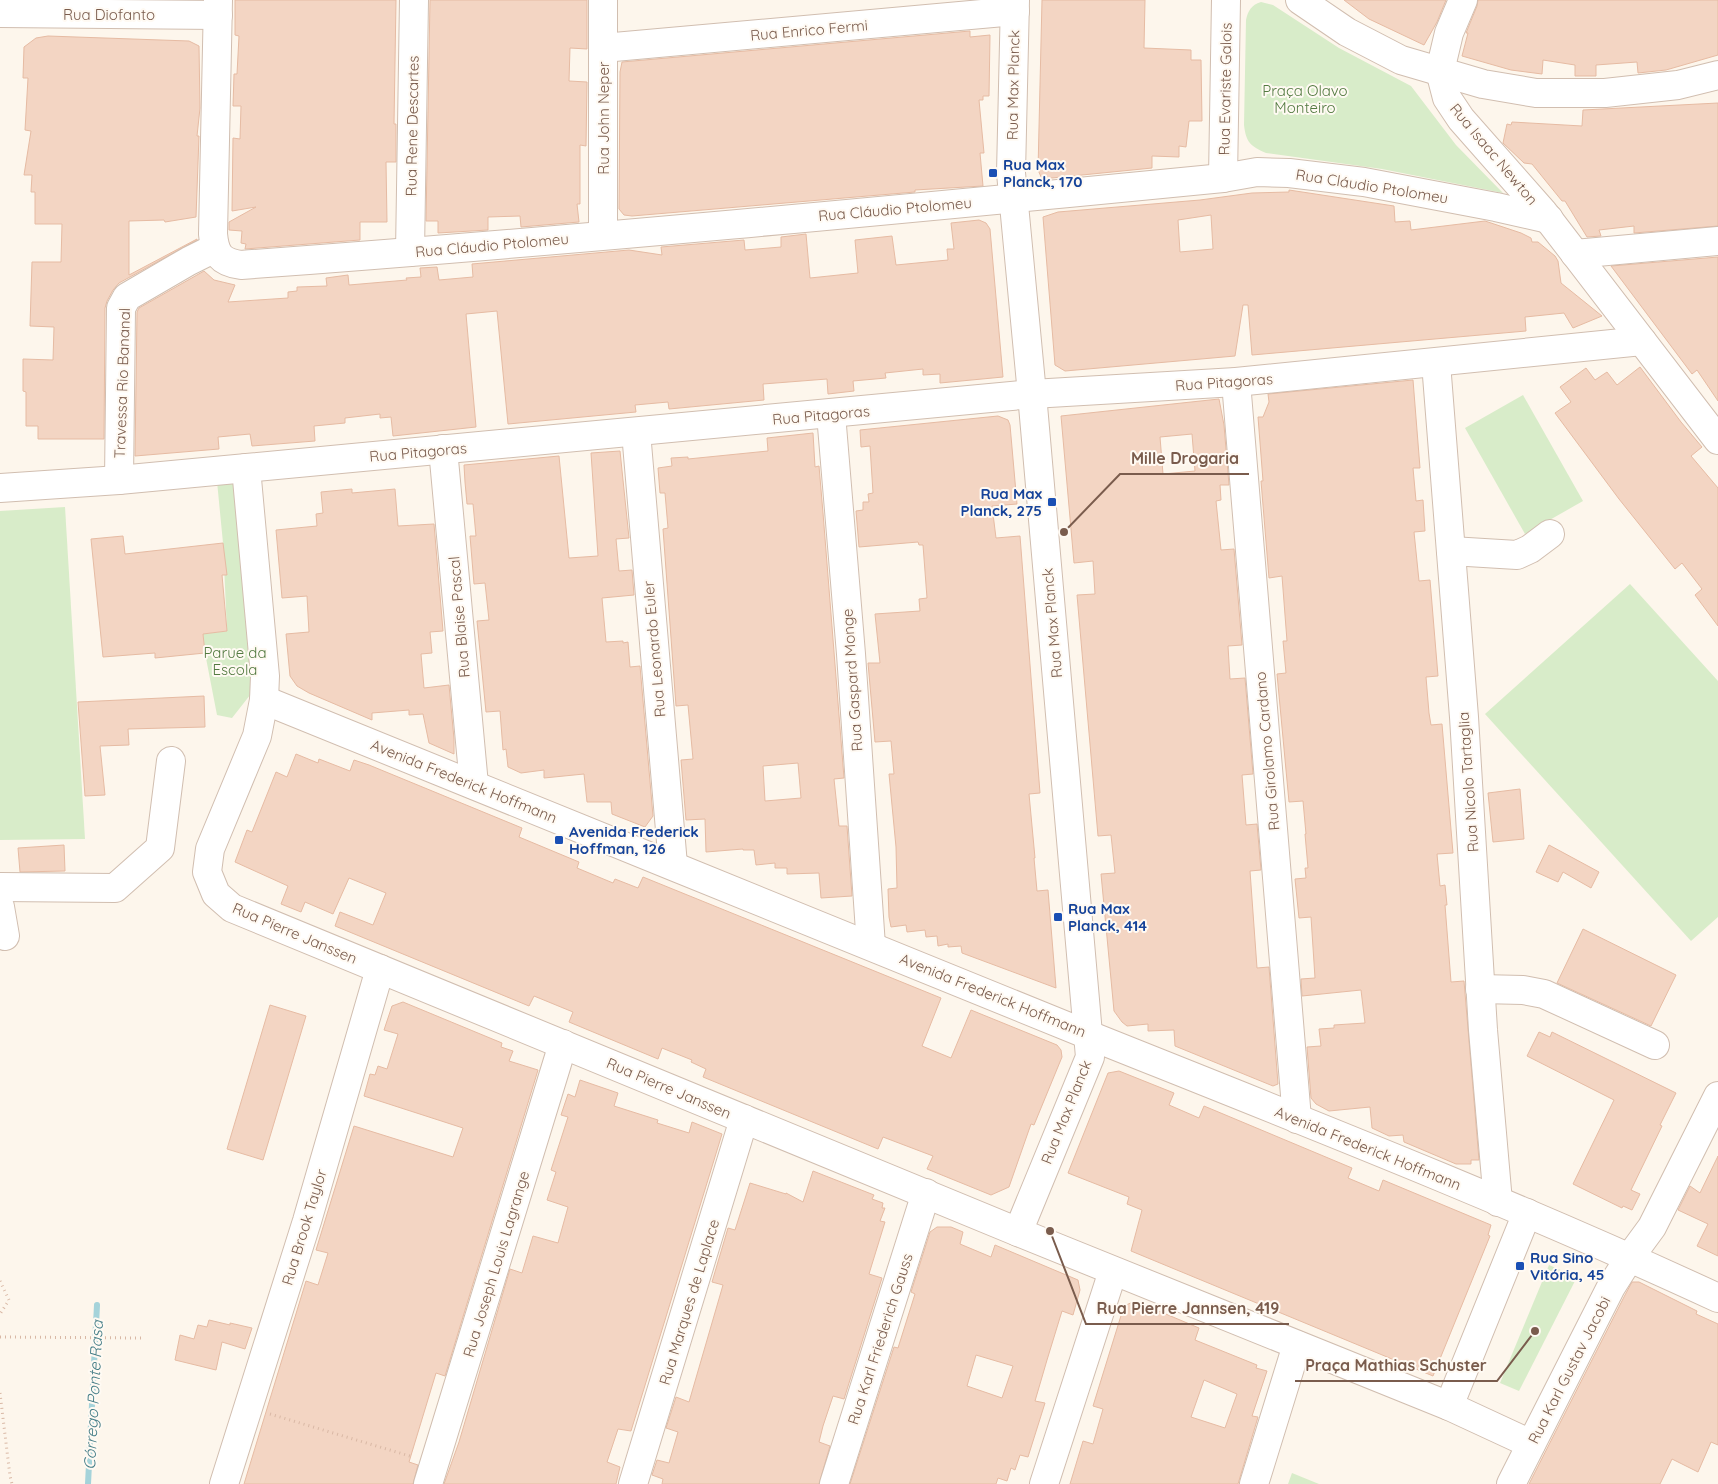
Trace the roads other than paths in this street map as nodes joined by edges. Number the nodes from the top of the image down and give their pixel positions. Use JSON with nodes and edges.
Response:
{"nodes":[{"id":1,"x":414,"y":0,"type":"edge"},
{"id":2,"x":603,"y":0,"type":"edge"},
{"id":3,"x":1226,"y":0,"type":"edge"},
{"id":4,"x":1300,"y":0,"type":"edge"},
{"id":5,"x":1463,"y":0,"type":"edge"},
{"id":6,"x":1015,"y":5,"type":"edge"},
{"id":7,"x":218,"y":8,"type":"edge"},
{"id":8,"x":0,"y":13,"type":"edge"},
{"id":9,"x":602,"y":48,"type":"junction"},
{"id":10,"x":1440,"y":71,"type":"junction"},
{"id":11,"x":1718,"y":75,"type":"edge"},
{"id":12,"x":1223,"y":178,"type":"junction"},
{"id":13,"x":1013,"y":198,"type":"junction"},
{"id":14,"x":1549,"y":219,"type":"junction"},
{"id":15,"x":603,"y":235,"type":"junction"},
{"id":16,"x":1718,"y":241,"type":"edge"},
{"id":17,"x":215,"y":248,"type":"junction"},
{"id":18,"x":410,"y":252,"type":"junction"},
{"id":19,"x":1575,"y":254,"type":"junction"},
{"id":20,"x":1642,"y":341,"type":"junction"},
{"id":21,"x":1436,"y":363,"type":"junction"},
{"id":22,"x":1236,"y":382,"type":"junction"},
{"id":23,"x":1032,"y":394,"type":"junction"},
{"id":24,"x":830,"y":414,"type":"junction"},
{"id":25,"x":1714,"y":429,"type":"edge"},
{"id":26,"x":636,"y":432,"type":"junction"},
{"id":27,"x":444,"y":449,"type":"junction"},
{"id":28,"x":246,"y":468,"type":"junction"},
{"id":29,"x":119,"y":480,"type":"junction"},
{"id":30,"x":0,"y":488,"type":"edge"},
{"id":31,"x":1550,"y":534,"type":"dead end"},
{"id":32,"x":1451,"y":551,"type":"junction"},
{"id":33,"x":264,"y":700,"type":"junction"},
{"id":34,"x":171,"y":761,"type":"dead end"},
{"id":35,"x":474,"y":785,"type":"junction"},
{"id":36,"x":673,"y":865,"type":"junction"},
{"id":37,"x":0,"y":887,"type":"edge"},
{"id":38,"x":0,"y":907,"type":"edge"},
{"id":39,"x":5,"y":936,"type":"dead end"},
{"id":40,"x":871,"y":946,"type":"junction"},
{"id":41,"x":380,"y":969,"type":"junction"},
{"id":42,"x":1480,"y":989,"type":"junction"},
{"id":43,"x":1087,"y":1034,"type":"junction"},
{"id":44,"x":563,"y":1044,"type":"junction"},
{"id":45,"x":1655,"y":1045,"type":"dead end"},
{"id":46,"x":1718,"y":1096,"type":"edge"},
{"id":47,"x":744,"y":1119,"type":"junction"},
{"id":48,"x":1297,"y":1119,"type":"junction"},
{"id":49,"x":926,"y":1194,"type":"junction"},
{"id":50,"x":1498,"y":1202,"type":"junction"},
{"id":51,"x":1527,"y":1213,"type":"junction"},
{"id":52,"x":1018,"y":1232,"type":"junction"},
{"id":53,"x":1630,"y":1257,"type":"junction"},
{"id":54,"x":1113,"y":1270,"type":"junction"},
{"id":55,"x":1718,"y":1298,"type":"edge"},
{"id":56,"x":1298,"y":1345,"type":"junction"},
{"id":57,"x":1448,"y":1406,"type":"junction"},
{"id":58,"x":1531,"y":1444,"type":"junction"},
{"id":59,"x":432,"y":1474,"type":"edge"},
{"id":60,"x":224,"y":1484,"type":"edge"},
{"id":61,"x":633,"y":1484,"type":"edge"},
{"id":62,"x":834,"y":1484,"type":"edge"},
{"id":63,"x":1044,"y":1484,"type":"edge"},
{"id":64,"x":1254,"y":1484,"type":"edge"},
{"id":65,"x":1511,"y":1484,"type":"edge"}],
"edges":[{"from":1,"to":18,"type":"street","name":"Rua Rene Descartes"},
{"from":2,"to":9,"type":"street","name":"Rua John Neper"},
{"from":3,"to":12,"type":"street","name":"Rua Evariste Galois"},
{"from":4,"to":10,"type":"street"},
{"from":5,"to":10,"type":"street","name":"Rua Isaac Newton"},
{"from":6,"to":9,"type":"street","name":"Rua Enrico Fermi"},
{"from":6,"to":13,"type":"street","name":"Rua Max Planck"},
{"from":7,"to":8,"type":"street","name":"Rua Diofanto"},
{"from":7,"to":17,"type":"street"},
{"from":9,"to":15,"type":"street","name":"Rua John Neper"},
{"from":10,"to":11,"type":"street"},
{"from":10,"to":14,"type":"street","name":"Rua Isaac Newton"},
{"from":12,"to":13,"type":"street","name":"Rua Cláudio Ptolomeu"},
{"from":12,"to":14,"type":"street","name":"Rua Cláudio Ptolomeu"},
{"from":13,"to":15,"type":"street","name":"Rua Cláudio Ptolomeu"},
{"from":13,"to":23,"type":"street","name":"Rua Max Planck"},
{"from":14,"to":19,"type":"street"},
{"from":15,"to":18,"type":"street","name":"Rua Cláudio Ptolomeu"},
{"from":16,"to":19,"type":"street"},
{"from":17,"to":18,"type":"street","name":"Rua Cláudio Ptolomeu"},
{"from":17,"to":29,"type":"street","name":"Travessa Rio Bananal"},
{"from":19,"to":20,"type":"street"},
{"from":20,"to":21,"type":"street","name":"Rua Pitagoras"},
{"from":20,"to":25,"type":"street"},
{"from":21,"to":22,"type":"street","name":"Rua Pitagoras"},
{"from":21,"to":32,"type":"street","name":"Rua Nicolo Tartaglia"},
{"from":22,"to":23,"type":"street","name":"Rua Pitagoras"},
{"from":22,"to":48,"type":"street","name":"Rua Girolamo Cardano"},
{"from":23,"to":24,"type":"street","name":"Rua Pitagoras"},
{"from":23,"to":43,"type":"street","name":"Rua Max Planck"},
{"from":24,"to":26,"type":"street","name":"Rua Pitagoras"},
{"from":24,"to":40,"type":"street","name":"Rua Gaspard Monge"},
{"from":26,"to":27,"type":"street","name":"Rua Pitagoras"},
{"from":26,"to":36,"type":"street","name":"Rua Leonardo Euler"},
{"from":27,"to":28,"type":"street","name":"Rua Pitagoras"},
{"from":27,"to":35,"type":"street","name":"Rua Blaise Pascal"},
{"from":28,"to":29,"type":"street","name":"Rua Pitagoras"},
{"from":28,"to":33,"type":"street","name":"Rua Pierre Janssen"},
{"from":29,"to":30,"type":"street","name":"Rua Pitagoras"},
{"from":31,"to":32,"type":"street"},
{"from":32,"to":42,"type":"street","name":"Rua Nicolo Tartaglia"},
{"from":33,"to":35,"type":"street","name":"Avenida Frederick Hoffmann"},
{"from":33,"to":41,"type":"street","name":"Rua Pierre Janssen"},
{"from":34,"to":37,"type":"street"},
{"from":35,"to":36,"type":"street","name":"Avenida Frederick Hoffmann"},
{"from":36,"to":40,"type":"street","name":"Avenida Frederick Hoffmann"},
{"from":38,"to":39,"type":"street"},
{"from":40,"to":43,"type":"street","name":"Avenida Frederick Hoffmann"},
{"from":41,"to":44,"type":"street","name":"Rua Pierre Janssen"},
{"from":41,"to":60,"type":"street","name":"Rua Brook Taylor"},
{"from":42,"to":45,"type":"street"},
{"from":42,"to":50,"type":"street","name":"Rua Nicolo Tartaglia"},
{"from":43,"to":48,"type":"street","name":"Avenida Frederick Hoffmann"},
{"from":43,"to":52,"type":"street","name":"Rua Max Planck"},
{"from":44,"to":47,"type":"street","name":"Rua Pierre Janssen"},
{"from":44,"to":59,"type":"street","name":"Rua Joseph Louis Lagrange"},
{"from":46,"to":53,"type":"street","name":"Rua Karl Gustav Jacobi"},
{"from":47,"to":49,"type":"street","name":"Rua Pierre Janssen"},
{"from":47,"to":61,"type":"street","name":"Rua Marques de Laplace"},
{"from":48,"to":50,"type":"street","name":"Avenida Frederick Hoffmann"},
{"from":49,"to":52,"type":"street","name":"Rua Pierre Janssen"},
{"from":49,"to":62,"type":"street","name":"Rua Karl Friederich Gauss"},
{"from":50,"to":51,"type":"street","name":"Avenida Frederick Hoffmann"},
{"from":51,"to":53,"type":"street","name":"Avenida Frederick Hoffmann"},
{"from":51,"to":57,"type":"street"},
{"from":52,"to":54,"type":"street","name":"Rua Pierre Janssen"},
{"from":53,"to":55,"type":"street","name":"Avenida Frederick Hoffmann"},
{"from":53,"to":58,"type":"street","name":"Rua Karl Gustav Jacobi"},
{"from":54,"to":56,"type":"street","name":"Rua Pierre Janssen"},
{"from":54,"to":63,"type":"street"},
{"from":56,"to":57,"type":"street","name":"Rua Pierre Janssen"},
{"from":56,"to":64,"type":"street"},
{"from":57,"to":58,"type":"street","name":"Rua Pierre Janssen"},
{"from":58,"to":65,"type":"street","name":"Rua Karl Gustav Jacobi"}]}
